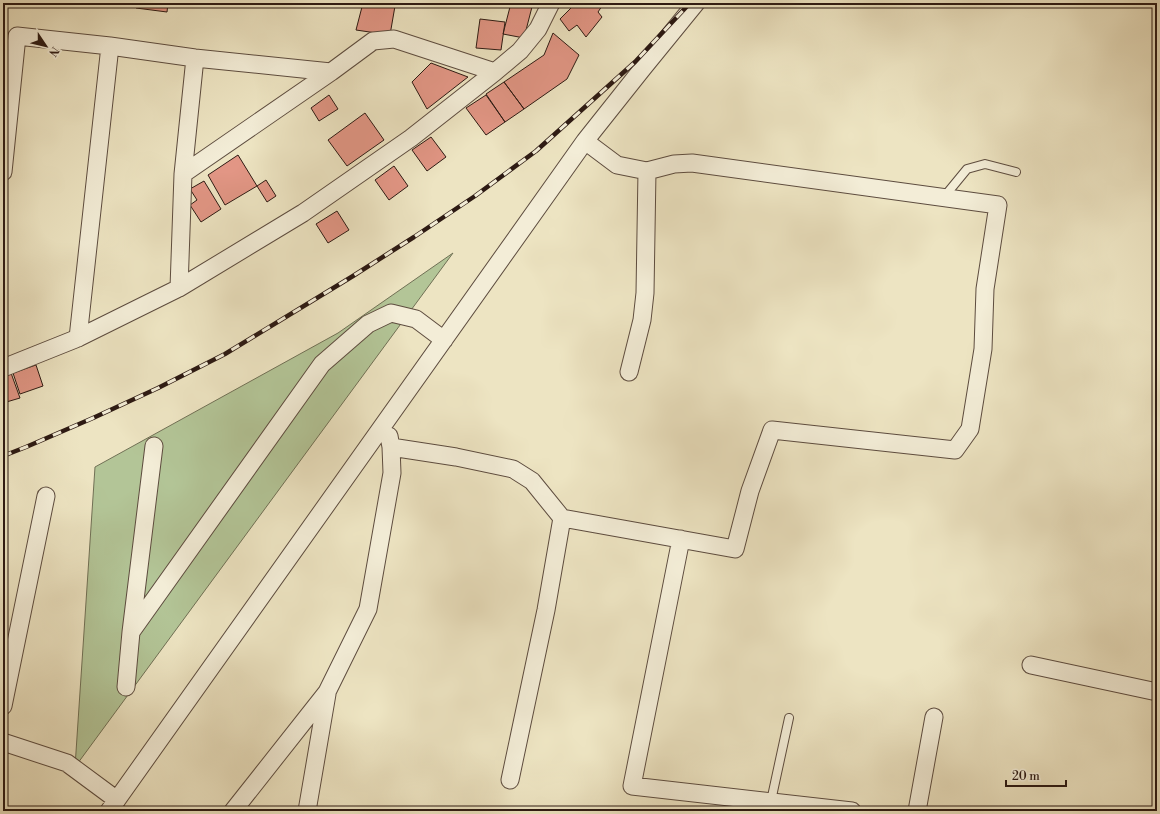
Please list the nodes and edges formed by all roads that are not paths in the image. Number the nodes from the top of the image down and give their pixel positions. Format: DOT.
graph roads {
  1 [pos="551,3"];
  2 [pos="696,3"];
  3 [pos="110,46"];
  4 [pos="195,58"];
  5 [pos="331,72"];
  6 [pos="495,72"];
  7 [pos="585,141"];
  8 [pos="3,172"];
  9 [pos="647,172"];
  10 [pos="1016,172"];
  11 [pos="183,174"];
  12 [pos="944,197"];
  13 [pos="178,288"];
  14 [pos="78,338"];
  15 [pos="444,340"];
  16 [pos="3,368"];
  17 [pos="629,372"];
  18 [pos="386,421"];
  19 [pos="154,446"];
  20 [pos="391,447"];
  21 [pos="46,496"];
  22 [pos="562,518"];
  23 [pos="681,539"];
  24 [pos="131,632"];
  25 [pos="1031,665"];
  26 [pos="126,687"];
  27 [pos="327,692"];
  28 [pos="1157,692"];
  29 [pos="3,706"];
  30 [pos="934,717"];
  31 [pos="789,718"];
  32 [pos="3,742"];
  33 [pos="510,780"];
  34 [pos="113,806"];
  35 [pos="770,806"];
  36 [pos="233,811"];
  37 [pos="307,811"];
  38 [pos="852,811"];
  39 [pos="917,811"];
  1 -- 6 [label="street"];
  2 -- 7 [label="street"];
  3 -- 4 [label="street"];
  3 -- 8 [label="street"];
  3 -- 14 [label="street"];
  4 -- 5 [label="street"];
  4 -- 11 [label="street"];
  5 -- 6 [label="street"];
  5 -- 11 [label="street"];
  6 -- 13 [label="street"];
  7 -- 9 [label="street"];
  7 -- 15 [label="street"];
  9 -- 12 [label="street"];
  9 -- 17 [label="street"];
  10 -- 12 [label="lane"];
  11 -- 13 [label="street"];
  12 -- 23 [label="street"];
  13 -- 14 [label="street"];
  14 -- 16 [label="street"];
  15 -- 18 [label="street"];
  15 -- 24 [label="street"];
  18 -- 20 [label="street"];
  18 -- 34 [label="street"];
  19 -- 24 [label="street"];
  20 -- 22 [label="street"];
  20 -- 27 [label="street"];
  21 -- 29 [label="street"];
  22 -- 23 [label="street"];
  22 -- 33 [label="street"];
  23 -- 35 [label="street"];
  24 -- 26 [label="street"];
  25 -- 28 [label="street"];
  27 -- 36 [label="street"];
  27 -- 37 [label="street"];
  30 -- 39 [label="street"];
  31 -- 35 [label="lane"];
  32 -- 34 [label="street"];
  35 -- 38 [label="street"];
}
